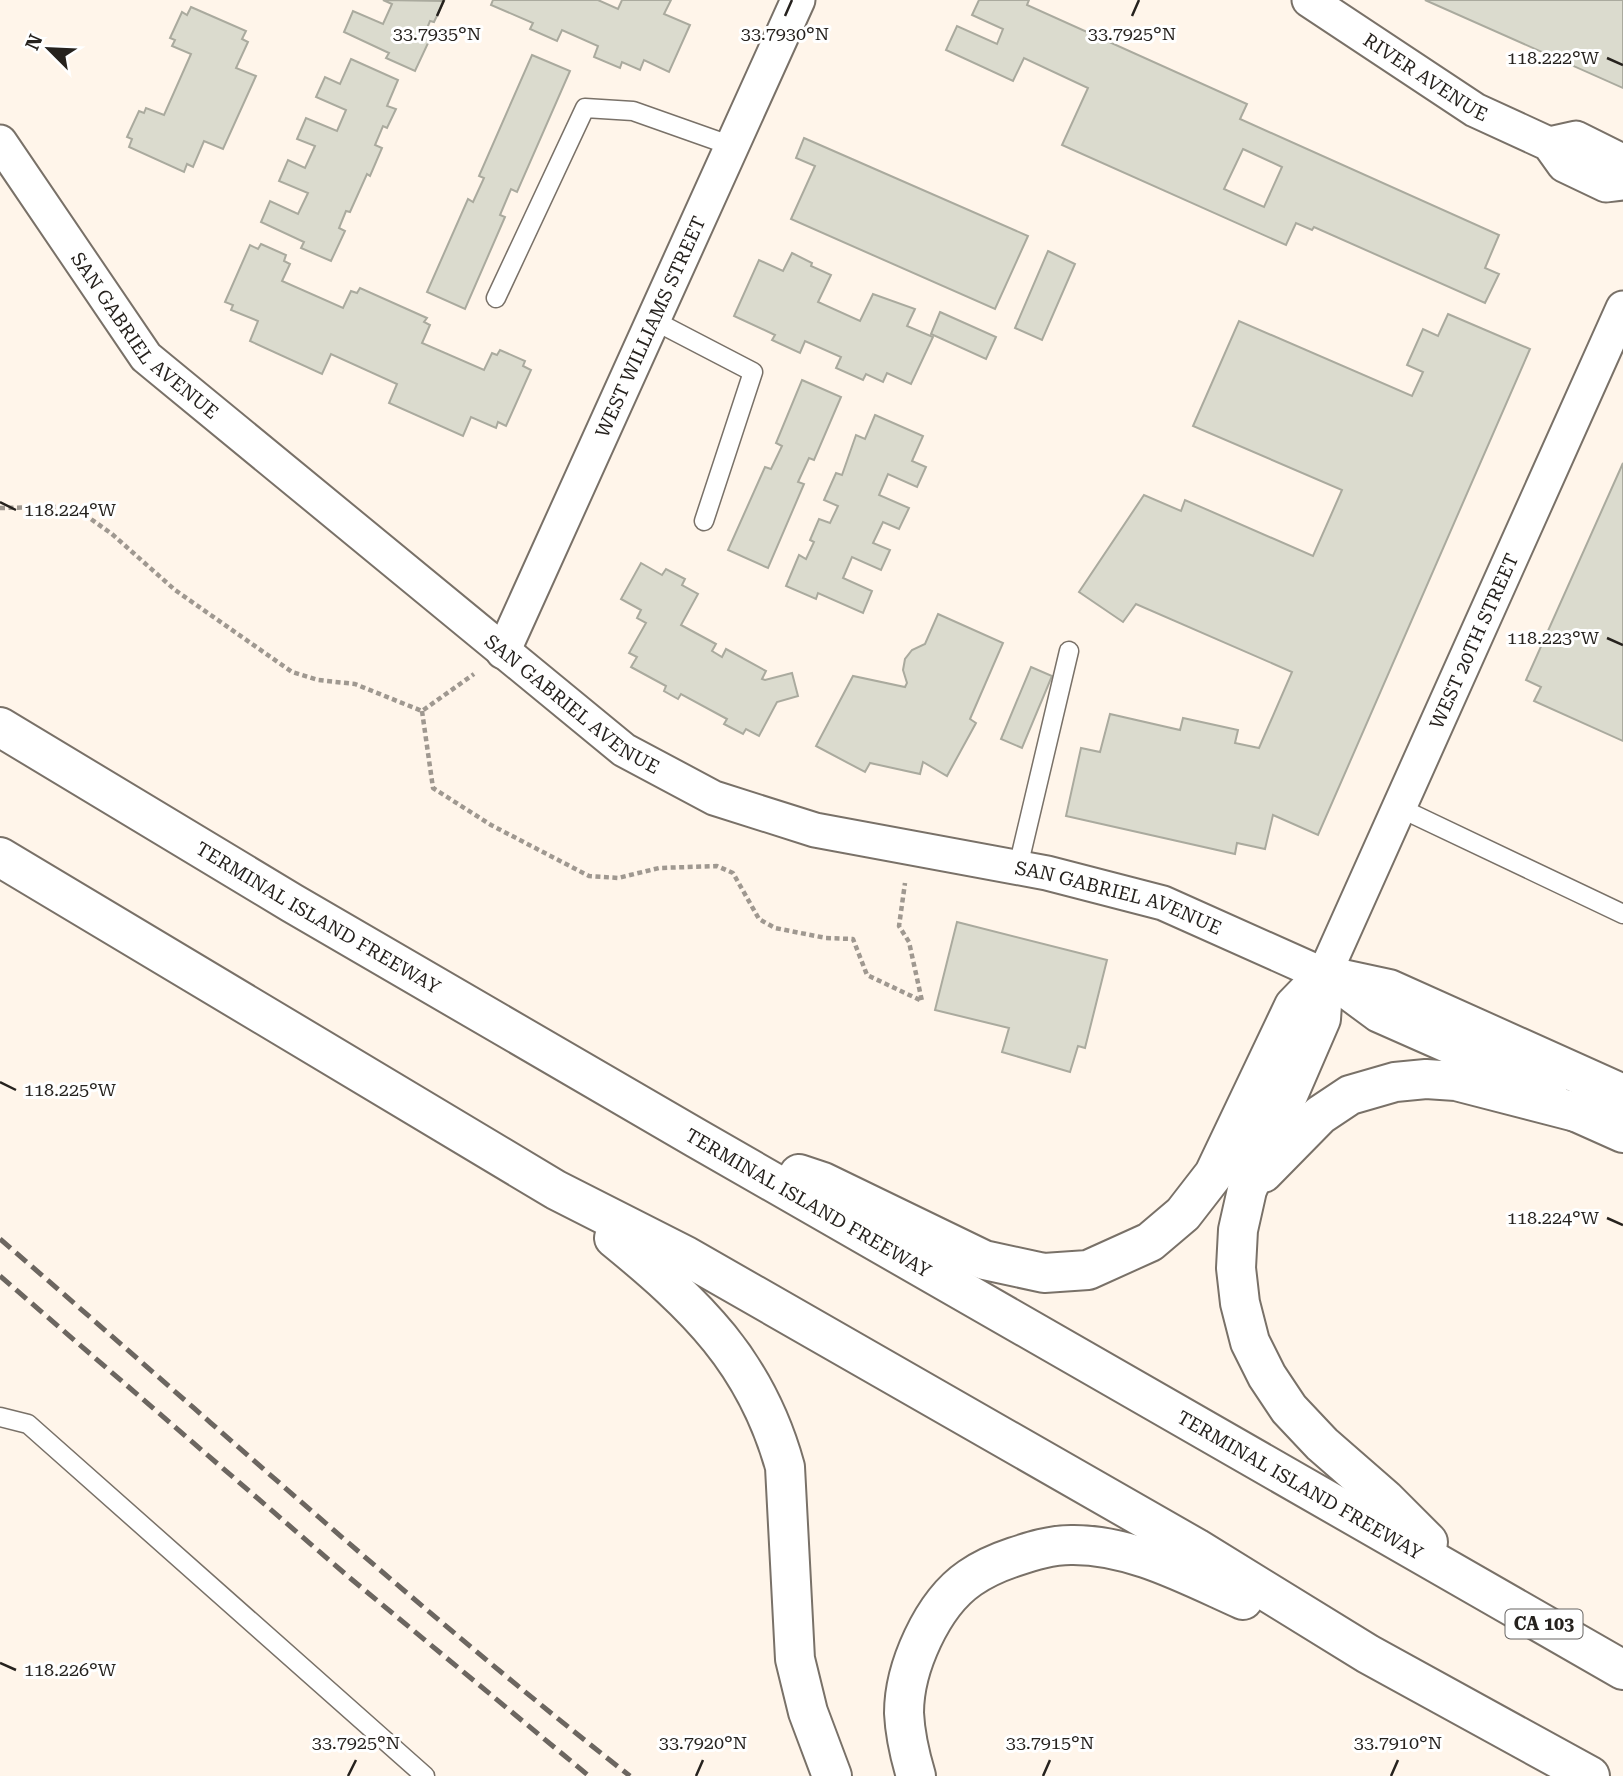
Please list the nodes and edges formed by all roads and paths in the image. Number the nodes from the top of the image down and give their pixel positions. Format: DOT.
graph roads {
  1 [pos="799,0"];
  2 [pos="1319,3"];
  3 [pos="0,142"];
  4 [pos="1549,144"];
  5 [pos="732,146"];
  6 [pos="1623,165"];
  7 [pos="1623,183"];
  8 [pos="496,298"];
  9 [pos="1623,308"];
  10 [pos="653,320"];
  11 [pos="0,508"];
  12 [pos="704,521"];
  13 [pos="1069,651"];
  14 [pos="503,653"];
  15 [pos="422,711"];
  16 [pos="0,727"];
  17 [pos="1401,808"];
  18 [pos="911,848"];
  19 [pos="0,858"];
  20 [pos="1018,867"];
  21 [pos="1623,914"];
  22 [pos="1324,975"];
  23 [pos="1623,1094"];
  24 [pos="1576,1112"];
  25 [pos="1623,1133"];
  26 [pos="696,1138"];
  27 [pos="556,1190"];
  28 [pos="1247,1190"];
  29 [pos="0,1417"];
  30 [pos="1465,1578"];
  31 [pos="1368,1654"];
  32 [pos="1623,1670"];
  33 [pos="425,1776"];
  34 [pos="832,1776"];
  35 [pos="916,1776"];
  36 [pos="1590,1776"];
  1 -- 5 [label="street, WEST WILLIAMS STREET"];
  2 -- 4 [label="street, RIVER AVENUE"];
  3 -- 14 [label="street, SAN GABRIEL AVENUE"];
  4 -- 6 [label="street, RIVER AVENUE"];
  4 -- 7 [label="street, RIVER AVENUE"];
  5 -- 8 [label="lane"];
  5 -- 10 [label="street, WEST WILLIAMS STREET"];
  9 -- 17 [label="street, WEST 20TH STREET"];
  10 -- 12 [label="lane"];
  10 -- 14 [label="street, WEST WILLIAMS STREET"];
  11 -- 15 [label="path"];
  13 -- 20 [label="lane"];
  14 -- 15 [label="path"];
  14 -- 18 [label="street, SAN GABRIEL AVENUE"];
  15 -- 18 [label="path"];
  16 -- 26 [label="main road, TERMINAL ISLAND FREEWAY"];
  17 -- 21 [label="lane"];
  17 -- 22 [label="street, WEST 20TH STREET"];
  18 -- 20 [label="street, SAN GABRIEL AVENUE"];
  19 -- 27 [label="main road"];
  20 -- 22 [label="street, SAN GABRIEL AVENUE"];
  22 -- 23 [label="main road, SAN GABRIEL AVENUE"];
  22 -- 24 [label="street, SAN GABRIEL AVENUE"];
  22 -- 26 [label="main road"];
  22 -- 28 [label="main road"];
  24 -- 25 [label="main road, SAN GABRIEL AVENUE"];
  24 -- 28 [label="main road"];
  26 -- 30 [label="main road, TERMINAL ISLAND FREEWAY"];
  27 -- 31 [label="main road"];
  27 -- 34 [label="main road"];
  28 -- 30 [label="main road"];
  29 -- 33 [label="lane"];
  30 -- 32 [label="main road, TERMINAL ISLAND FREEWAY / CA 103"];
  31 -- 35 [label="main road"];
  31 -- 36 [label="main road"];
}
